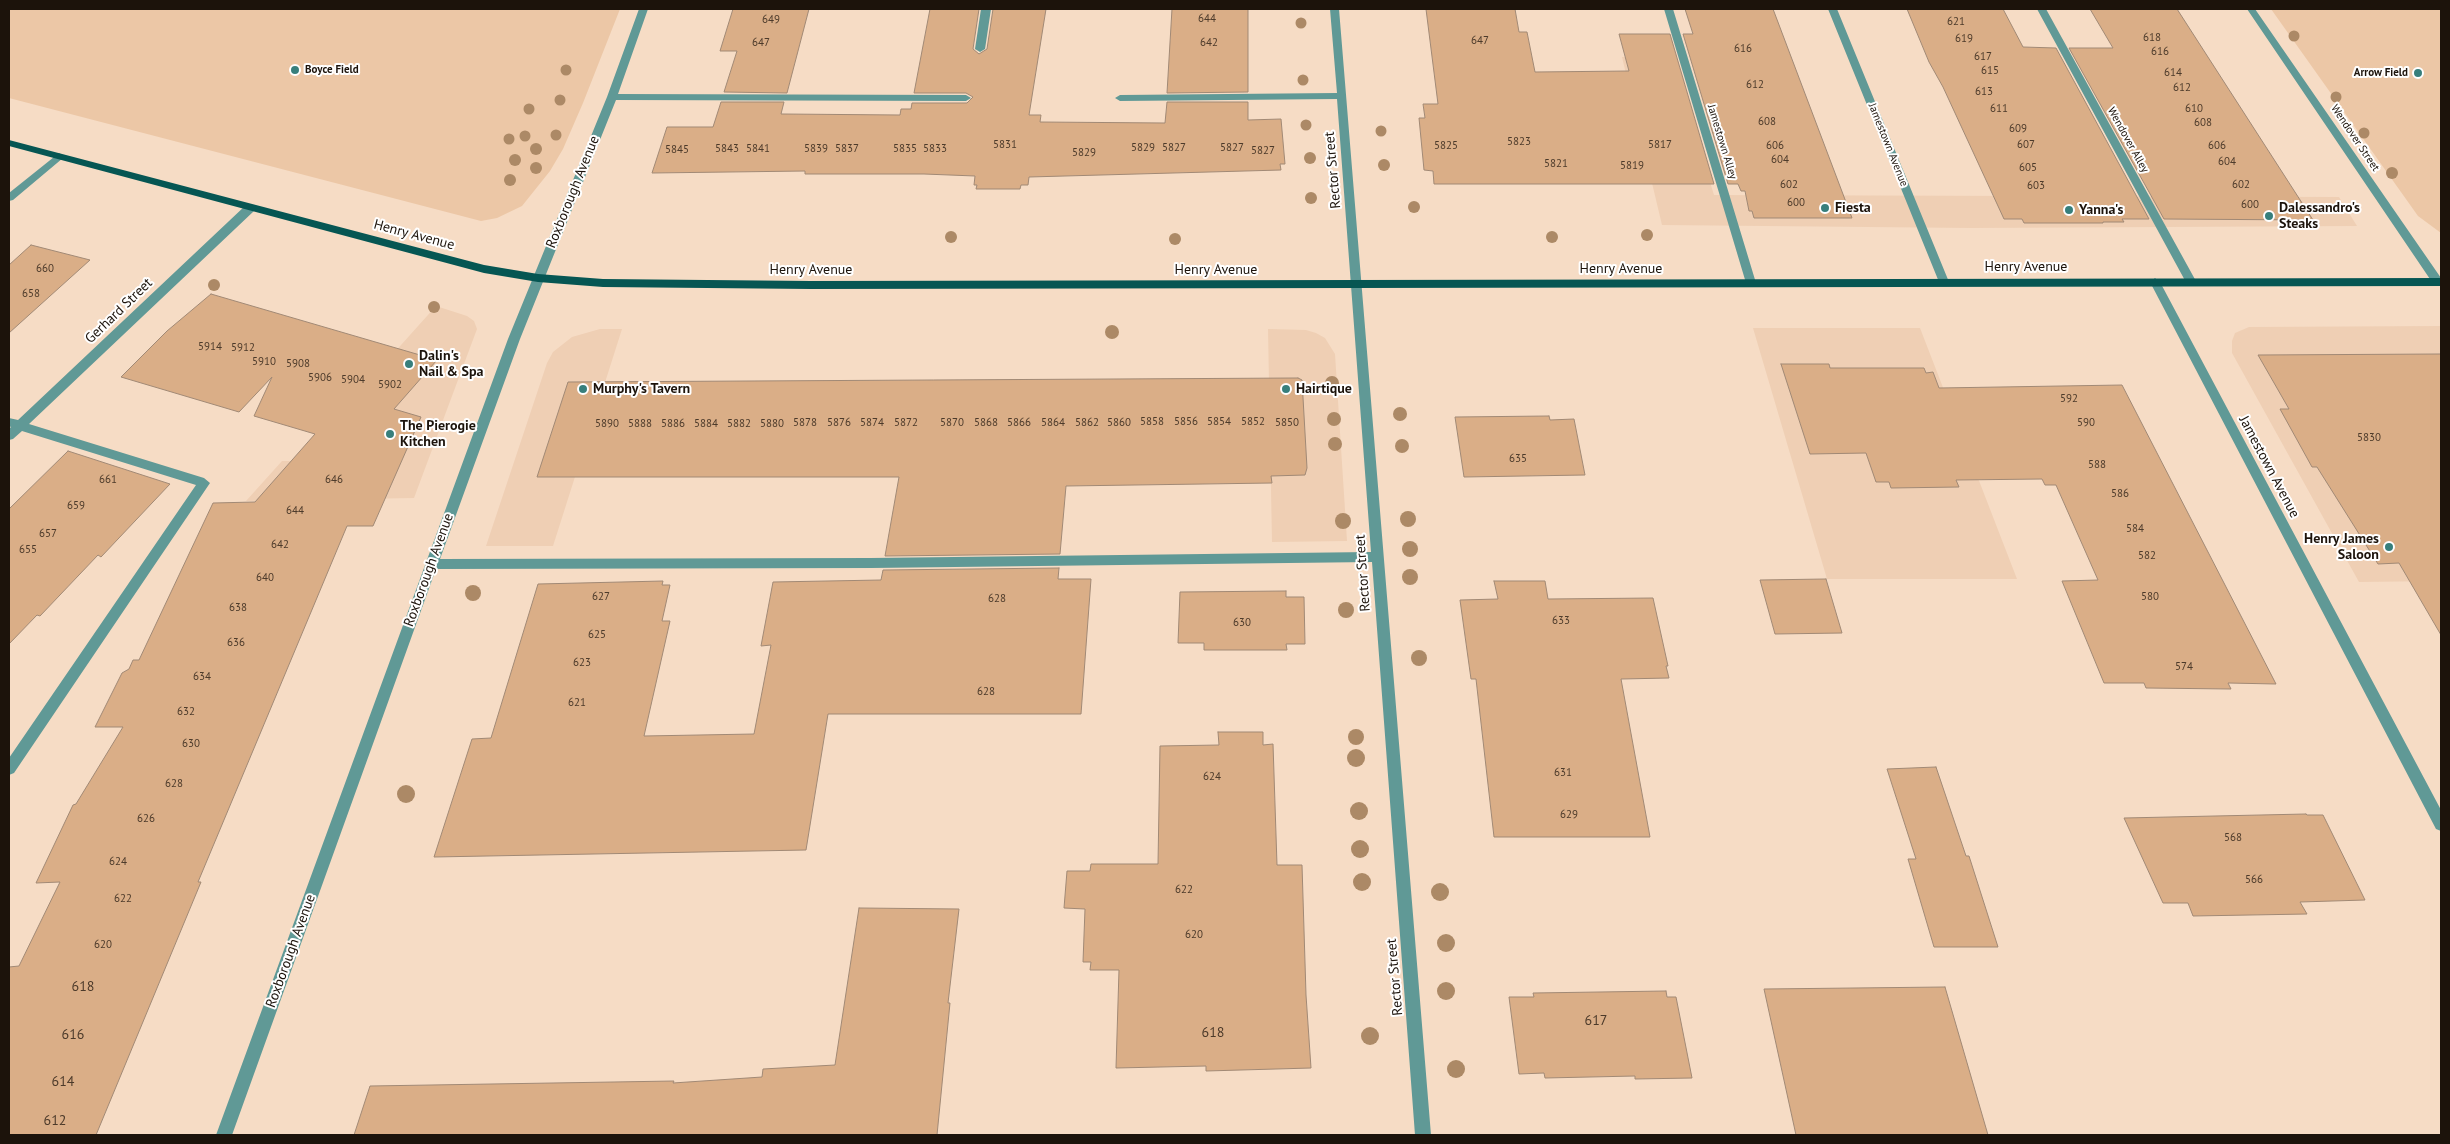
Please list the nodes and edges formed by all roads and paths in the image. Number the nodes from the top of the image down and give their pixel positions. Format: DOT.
graph roads {
  1 [pos="643,9"];
  2 [pos="986,9"];
  3 [pos="1335,9"];
  4 [pos="1668,9"];
  5 [pos="1832,9"];
  6 [pos="2041,9"];
  7 [pos="2251,9"];
  8 [pos="980,50"];
  9 [pos="1341,96"];
  10 [pos="612,97"];
  11 [pos="966,98"];
  12 [pos="1120,98"];
  13 [pos="9,143"];
  14 [pos="59,156"];
  15 [pos="9,198"];
  16 [pos="250,208"];
  17 [pos="538,278"];
  18 [pos="1944,282"];
  19 [pos="2155,282"];
  20 [pos="2439,282"];
  21 [pos="1751,283"];
  22 [pos="2192,283"];
  23 [pos="1358,284"];
  24 [pos="14,424"];
  25 [pos="9,436"];
  26 [pos="1376,557"];
  27 [pos="432,564"];
  28 [pos="9,768"];
  29 [pos="2441,824"];
  30 [pos="224,1135"];
  31 [pos="1423,1135"];
  1 -- 10 [label="street, Roxborough Avenue"];
  2 -- 8 [label="street"];
  3 -- 9 [label="street, Rector Street"];
  4 -- 21 [label="street, Jamestown Alley"];
  5 -- 18 [label="street, Jamestown Avenue"];
  6 -- 22 [label="street, Wendover Alley"];
  7 -- 20 [label="street, Wendover Street"];
  9 -- 12 [label="street"];
  9 -- 23 [label="street, Rector Street"];
  10 -- 11 [label="street"];
  10 -- 17 [label="street, Roxborough Avenue"];
  13 -- 14 [label="main road, Henry Avenue"];
  14 -- 15 [label="street"];
  14 -- 16 [label="main road, Henry Avenue"];
  16 -- 17 [label="main road, Henry Avenue"];
  16 -- 24 [label="street, Gerhard Street"];
  17 -- 23 [label="main road, Henry Avenue"];
  17 -- 27 [label="street, Roxborough Avenue"];
  18 -- 19 [label="main road, Henry Avenue"];
  18 -- 21 [label="main road, Henry Avenue"];
  19 -- 22 [label="main road, Henry Avenue"];
  19 -- 29 [label="street, Jamestown Avenue"];
  20 -- 22 [label="main road, Henry Avenue"];
  21 -- 23 [label="main road, Henry Avenue"];
  23 -- 26 [label="street, Rector Street"];
  24 -- 25 [label="street, Gerhard Street"];
  24 -- 28 [label="street"];
  26 -- 27 [label="street"];
  26 -- 31 [label="street, Rector Street"];
  27 -- 30 [label="street, Roxborough Avenue"];
}
